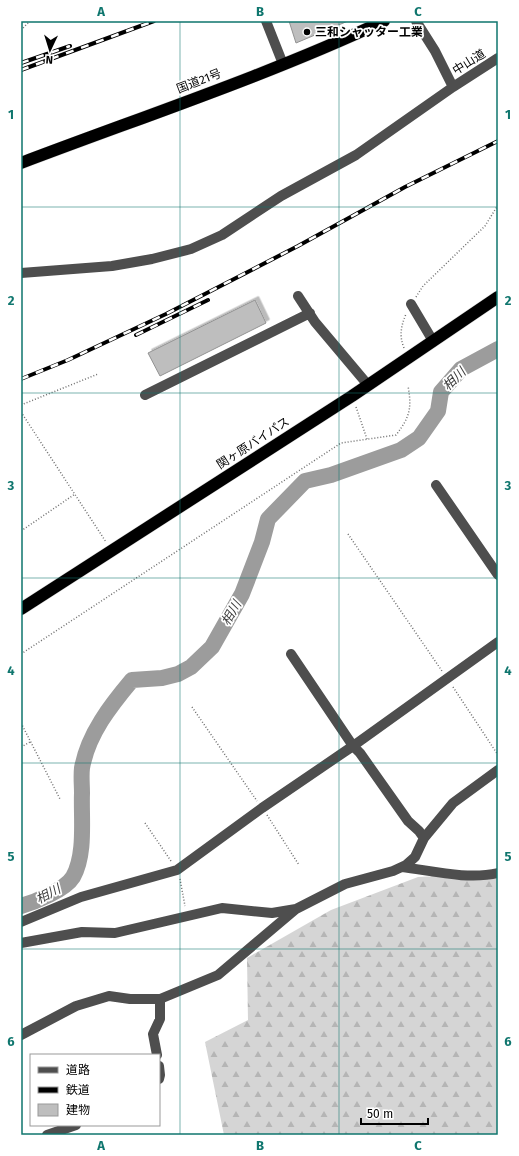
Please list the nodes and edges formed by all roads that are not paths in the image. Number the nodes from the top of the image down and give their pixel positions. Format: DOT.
graph roads {
  1 [pos="266,21"];
  2 [pos="384,21"];
  3 [pos="416,21"];
  4 [pos="498,58"];
  5 [pos="283,64"];
  6 [pos="453,87"];
  7 [pos="21,163"];
  8 [pos="21,273"];
  9 [pos="298,296"];
  10 [pos="498,297"];
  11 [pos="411,304"];
  12 [pos="310,313"];
  13 [pos="433,341"];
  14 [pos="368,385"];
  15 [pos="144,395"];
  16 [pos="436,485"];
  17 [pos="498,575"];
  18 [pos="21,609"];
  19 [pos="498,642"];
  20 [pos="291,654"];
  21 [pos="353,746"];
  22 [pos="498,770"];
  23 [pos="424,838"];
  24 [pos="402,867"];
  25 [pos="498,873"];
  26 [pos="296,909"];
  27 [pos="21,922"];
  28 [pos="21,943"];
  29 [pos="160,999"];
  30 [pos="21,1036"];
  31 [pos="157,1054"];
  32 [pos="73,1126"];
  33 [pos="48,1135"];
  1 -- 5 [label="street"];
  2 -- 5 [label="highway, 国道21号"];
  3 -- 6 [label="street"];
  4 -- 6 [label="street, 中山道"];
  5 -- 7 [label="highway, 国道21号"];
  6 -- 8 [label="street, 中山道"];
  9 -- 12 [label="street"];
  10 -- 13 [label="highway, 関ヶ原バイパス"];
  11 -- 13 [label="street"];
  12 -- 14 [label="street"];
  12 -- 15 [label="street"];
  13 -- 14 [label="highway, 関ヶ原バイパス"];
  14 -- 18 [label="highway, 関ヶ原バイパス"];
  16 -- 17 [label="street"];
  19 -- 21 [label="street"];
  20 -- 21 [label="street"];
  21 -- 23 [label="street"];
  21 -- 27 [label="street"];
  22 -- 23 [label="street"];
  23 -- 24 [label="street"];
  24 -- 25 [label="street"];
  24 -- 26 [label="street"];
  26 -- 28 [label="street"];
  26 -- 29 [label="street"];
  29 -- 30 [label="street"];
  29 -- 31 [label="street"];
  32 -- 33 [label="street"];
}
